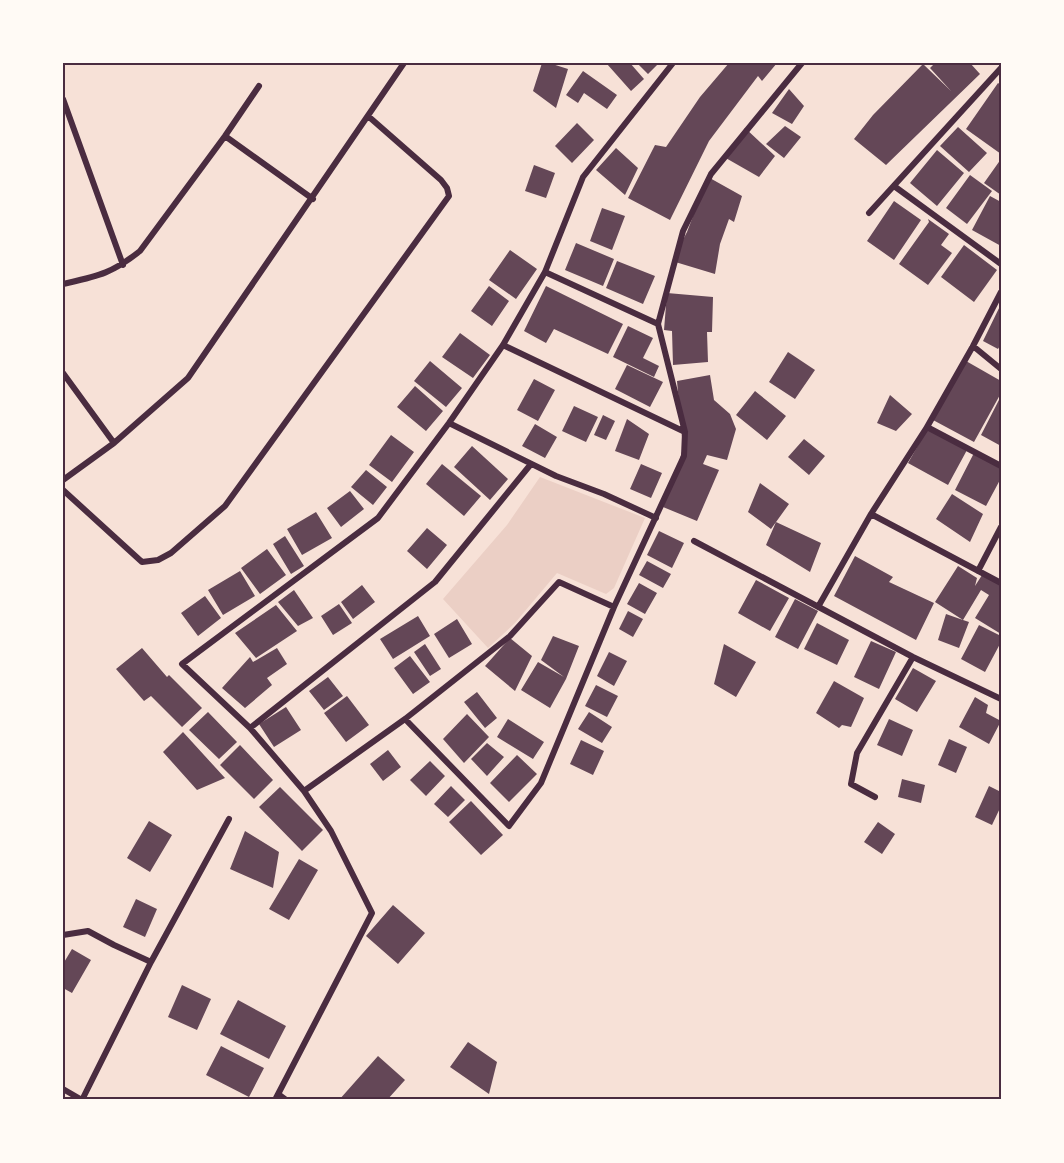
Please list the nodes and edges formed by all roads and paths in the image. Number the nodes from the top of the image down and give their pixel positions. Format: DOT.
graph roads {
  1 [pos="404,63"];
  2 [pos="673,63"];
  3 [pos="802,63"];
  4 [pos="1001,68"];
  5 [pos="259,86"];
  6 [pos="63,99"];
  7 [pos="368,116"];
  8 [pos="225,136"];
  9 [pos="894,186"];
  10 [pos="312,199"];
  11 [pos="869,213"];
  12 [pos="1001,264"];
  13 [pos="123,265"];
  14 [pos="545,272"];
  15 [pos="63,284"];
  16 [pos="1001,292"];
  17 [pos="658,324"];
  18 [pos="503,345"];
  19 [pos="973,346"];
  20 [pos="1001,369"];
  21 [pos="63,374"];
  22 [pos="449,423"];
  23 [pos="927,427"];
  24 [pos="685,432"];
  25 [pos="114,443"];
  26 [pos="531,464"];
  27 [pos="1001,466"];
  28 [pos="63,480"];
  29 [pos="63,490"];
  30 [pos="871,514"];
  31 [pos="656,518"];
  32 [pos="1001,527"];
  33 [pos="694,541"];
  34 [pos="978,571"];
  35 [pos="1001,584"];
  36 [pos="614,607"];
  37 [pos="818,607"];
  38 [pos="913,657"];
  39 [pos="1001,699"];
  40 [pos="405,720"];
  41 [pos="250,728"];
  42 [pos="304,790"];
  43 [pos="875,797"];
  44 [pos="229,819"];
  45 [pos="63,936"];
  46 [pos="151,962"];
  47 [pos="63,1089"];
  48 [pos="277,1097"];
  49 [pos="82,1100"];
  50 [pos="286,1100"];
  1 -- 7 [label="street"];
  2 -- 14 [label="street"];
  3 -- 17 [label="street"];
  4 -- 9 [label="street"];
  5 -- 8 [label="street"];
  6 -- 13 [label="street"];
  7 -- 10 [label="street"];
  7 -- 29 [label="street"];
  8 -- 10 [label="street"];
  8 -- 13 [label="street"];
  9 -- 11 [label="street"];
  9 -- 12 [label="street"];
  10 -- 25 [label="street"];
  13 -- 15 [label="street"];
  14 -- 17 [label="street"];
  14 -- 18 [label="street"];
  16 -- 19 [label="street"];
  17 -- 24 [label="street"];
  18 -- 22 [label="street"];
  18 -- 24 [label="street"];
  19 -- 20 [label="street"];
  19 -- 23 [label="street"];
  21 -- 25 [label="street"];
  22 -- 26 [label="street"];
  22 -- 41 [label="street"];
  23 -- 27 [label="street"];
  23 -- 30 [label="street"];
  24 -- 31 [label="street"];
  25 -- 28 [label="street"];
  26 -- 31 [label="street"];
  26 -- 41 [label="street"];
  30 -- 34 [label="street"];
  30 -- 37 [label="street"];
  31 -- 36 [label="street"];
  32 -- 34 [label="street"];
  33 -- 37 [label="street"];
  34 -- 35 [label="street"];
  36 -- 40 [label="street"];
  36 -- 40 [label="street"];
  37 -- 38 [label="street"];
  38 -- 39 [label="street"];
  38 -- 43 [label="street"];
  40 -- 42 [label="street"];
  41 -- 42 [label="street"];
  42 -- 48 [label="street"];
  44 -- 46 [label="street"];
  45 -- 46 [label="street"];
  46 -- 49 [label="street"];
  47 -- 49 [label="street"];
  48 -- 50 [label="street"];
}
